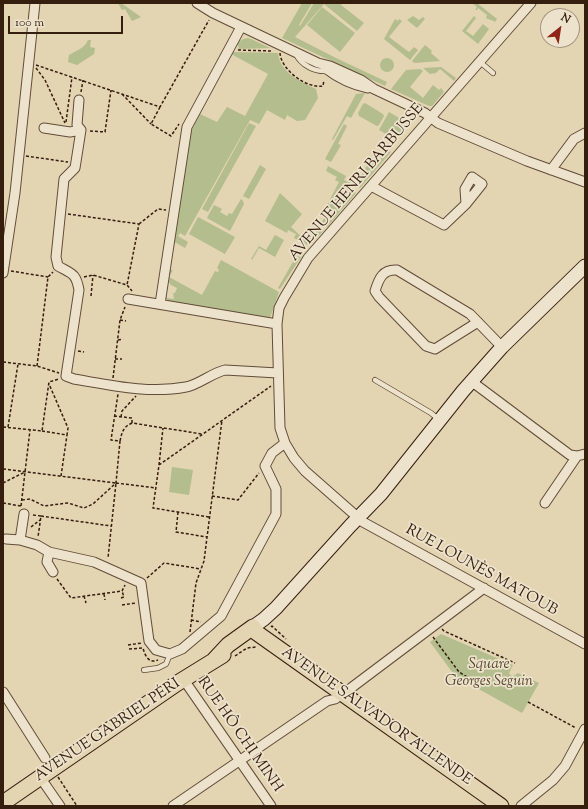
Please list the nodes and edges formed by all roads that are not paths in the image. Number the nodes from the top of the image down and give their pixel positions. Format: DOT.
graph roads {
  1 [pos="35,3"];
  2 [pos="197,3"];
  3 [pos="531,3"];
  4 [pos="241,27"];
  5 [pos="295,52"];
  6 [pos="480,62"];
  7 [pos="318,63"];
  8 [pos="328,71"];
  9 [pos="492,73"];
  10 [pos="374,89"];
  11 [pos="79,100"];
  12 [pos="431,117"];
  13 [pos="44,128"];
  14 [pos="81,130"];
  15 [pos="585,133"];
  16 [pos="551,170"];
  17 [pos="585,182"];
  18 [pos="371,186"];
  19 [pos="466,204"];
  20 [pos="585,266"];
  21 [pos="3,271"];
  22 [pos="127,302"];
  23 [pos="160,304"];
  24 [pos="478,322"];
  25 [pos="277,324"];
  26 [pos="502,347"];
  27 [pos="278,378"];
  28 [pos="375,380"];
  29 [pos="471,381"];
  30 [pos="439,421"];
  31 [pos="285,443"];
  32 [pos="581,455"];
  33 [pos="545,503"];
  34 [pos="24,514"];
  35 [pos="361,520"];
  36 [pos="6,539"];
  37 [pos="20,540"];
  38 [pos="49,552"];
  39 [pos="53,572"];
  40 [pos="484,588"];
  41 [pos="255,630"];
  42 [pos="585,644"];
  43 [pos="167,653"];
  44 [pos="144,670"];
  45 [pos="184,680"];
  46 [pos="3,692"];
  47 [pos="342,694"];
  48 [pos="584,731"];
  49 [pos="581,747"];
  50 [pos="45,758"];
  51 [pos="240,761"];
  52 [pos="40,777"];
  53 [pos="3,803"];
  54 [pos="60,806"];
  55 [pos="173,806"];
  56 [pos="271,806"];
  57 [pos="501,806"];
  58 [pos="521,806"];
  1 -- 21 [label="street"];
  2 -- 4 [label="street"];
  3 -- 6 [label="street, AVENUE HENRI BARBUSSE"];
  4 -- 5 [label="street"];
  4 -- 23 [label="street"];
  5 -- 7 [label="street"];
  5 -- 8 [label="lane"];
  6 -- 9 [label="lane"];
  6 -- 12 [label="street, AVENUE HENRI BARBUSSE"];
  7 -- 8 [label="street"];
  7 -- 10 [label="street"];
  8 -- 10 [label="street"];
  10 -- 12 [label="street"];
  11 -- 14 [label="street"];
  12 -- 16 [label="street"];
  12 -- 18 [label="street, AVENUE HENRI BARBUSSE"];
  13 -- 14 [label="street"];
  14 -- 27 [label="street"];
  15 -- 16 [label="street"];
  16 -- 17 [label="street"];
  18 -- 19 [label="street"];
  18 -- 25 [label="street, AVENUE HENRI BARBUSSE"];
  20 -- 26 [label="street"];
  22 -- 23 [label="street"];
  23 -- 25 [label="street"];
  24 -- 24 [label="street"];
  24 -- 26 [label="street"];
  25 -- 27 [label="street, AVENUE HENRI BARBUSSE"];
  26 -- 29 [label="street"];
  27 -- 31 [label="street, AVENUE HENRI BARBUSSE"];
  28 -- 30 [label="lane"];
  29 -- 30 [label="street"];
  29 -- 32 [label="street"];
  30 -- 35 [label="street"];
  31 -- 35 [label="street, AVENUE HENRI BARBUSSE"];
  31 -- 43 [label="street"];
  32 -- 33 [label="street"];
  34 -- 37 [label="street"];
  35 -- 40 [label="street, RUE LOUNÈS MATOUB"];
  35 -- 41 [label="street"];
  36 -- 37 [label="street"];
  37 -- 38 [label="street"];
  38 -- 39 [label="street"];
  38 -- 43 [label="street"];
  40 -- 42 [label="street, RUE LOUNÈS MATOUB"];
  40 -- 47 [label="street"];
  41 -- 45 [label="main road, AVENUE GABRIEL PÉRI"];
  41 -- 47 [label="main road, AVENUE SALVADOR ALLENDE"];
  43 -- 44 [label="lane"];
  45 -- 51 [label="street, RUE HÔ CHI MINH"];
  45 -- 52 [label="main road, AVENUE GABRIEL PÉRI"];
  46 -- 50 [label="street"];
  47 -- 51 [label="street"];
  47 -- 57 [label="main road, AVENUE SALVADOR ALLENDE"];
  48 -- 49 [label="street"];
  49 -- 58 [label="street"];
  51 -- 55 [label="street"];
  51 -- 56 [label="street, RUE HÔ CHI MINH"];
  52 -- 53 [label="main road, AVENUE GABRIEL PÉRI"];
  52 -- 54 [label="street"];
}
